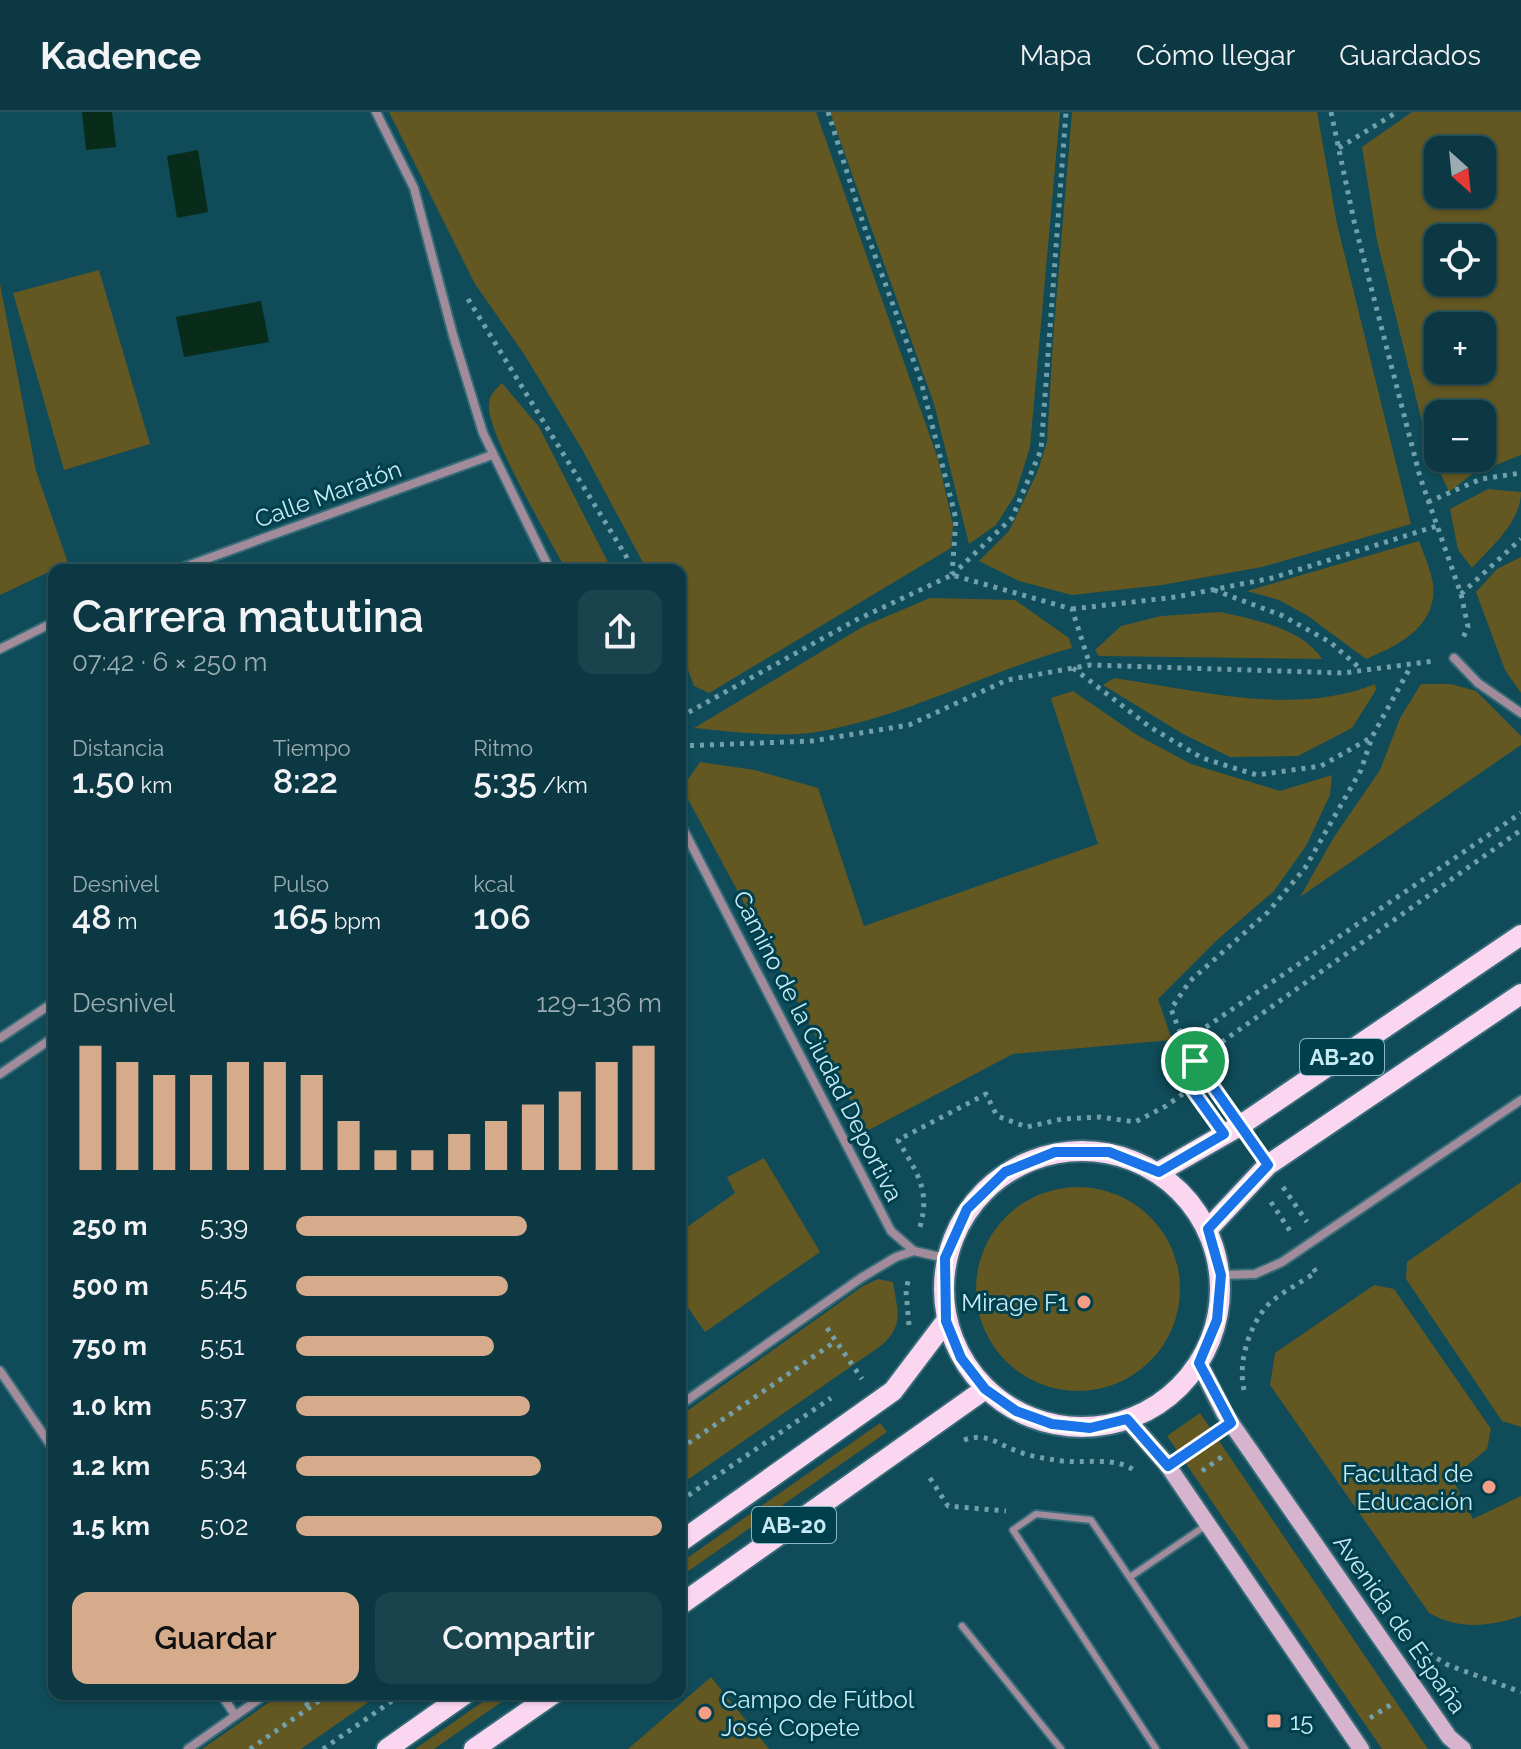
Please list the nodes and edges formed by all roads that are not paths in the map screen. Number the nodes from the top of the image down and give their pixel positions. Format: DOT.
graph roads {
  1 [pos="376,112"];
  2 [pos="492,455"];
  3 [pos="192,564"];
  4 [pos="547,564"];
  5 [pos="48,625"];
  6 [pos="0,649"];
  7 [pos="1454,658"];
  8 [pos="1521,713"];
  9 [pos="686,835"];
  10 [pos="1521,935"];
  11 [pos="1521,994"];
  12 [pos="48,1006"];
  13 [pos="0,1038"];
  14 [pos="48,1041"];
  15 [pos="0,1074"];
  16 [pos="1521,1100"];
  17 [pos="1159,1172"];
  18 [pos="1208,1229"];
  19 [pos="914,1251"];
  20 [pos="945,1258"];
  21 [pos="1221,1275"];
  22 [pos="946,1321"];
  23 [pos="1199,1363"];
  24 [pos="0,1371"];
  25 [pos="985,1389"];
  26 [pos="686,1401"];
  27 [pos="1127,1419"];
  28 [pos="48,1441"];
  29 [pos="1208,1524"];
  30 [pos="686,1538"];
  31 [pos="1130,1577"];
  32 [pos="686,1601"];
  33 [pos="962,1626"];
  34 [pos="225,1700"];
  35 [pos="257,1700"];
  36 [pos="456,1700"];
  37 [pos="544,1700"];
  38 [pos="235,1715"];
  39 [pos="188,1749"];
  40 [pos="387,1749"];
  41 [pos="474,1749"];
  42 [pos="1061,1749"];
  43 [pos="1156,1749"];
  44 [pos="1245,1749"];
  45 [pos="1361,1749"];
  46 [pos="1463,1749"];
  1 -- 2 [label="street"];
  2 -- 3 [label="street, Calle Maratón"];
  2 -- 4 [label="street"];
  5 -- 6 [label="street"];
  7 -- 8 [label="street"];
  9 -- 19 [label="street, Camino de la Ciudad Deportiva"];
  10 -- 17 [label="main road, AB-20"];
  11 -- 18 [label="main road, AB-20"];
  12 -- 13 [label="street"];
  14 -- 15 [label="street"];
  16 -- 21 [label="street"];
  17 -- 18 [label="main road"];
  17 -- 20 [label="main road"];
  18 -- 21 [label="main road"];
  19 -- 20 [label="street"];
  19 -- 26 [label="street"];
  20 -- 22 [label="main road"];
  21 -- 23 [label="main road"];
  22 -- 25 [label="main road"];
  22 -- 30 [label="main road, AB-20"];
  23 -- 27 [label="main road"];
  23 -- 46 [label="main road, Avenida de España"];
  24 -- 28 [label="street"];
  25 -- 27 [label="main road"];
  25 -- 32 [label="main road, AB-20"];
  27 -- 29 [label="main road"];
  29 -- 31 [label="lane"];
  29 -- 45 [label="main road"];
  31 -- 43 [label="lane"];
  31 -- 44 [label="lane"];
  33 -- 42 [label="lane"];
  34 -- 38 [label="street"];
  35 -- 38 [label="street"];
  36 -- 40 [label="main road"];
  37 -- 41 [label="main road"];
  38 -- 39 [label="street"];
}
